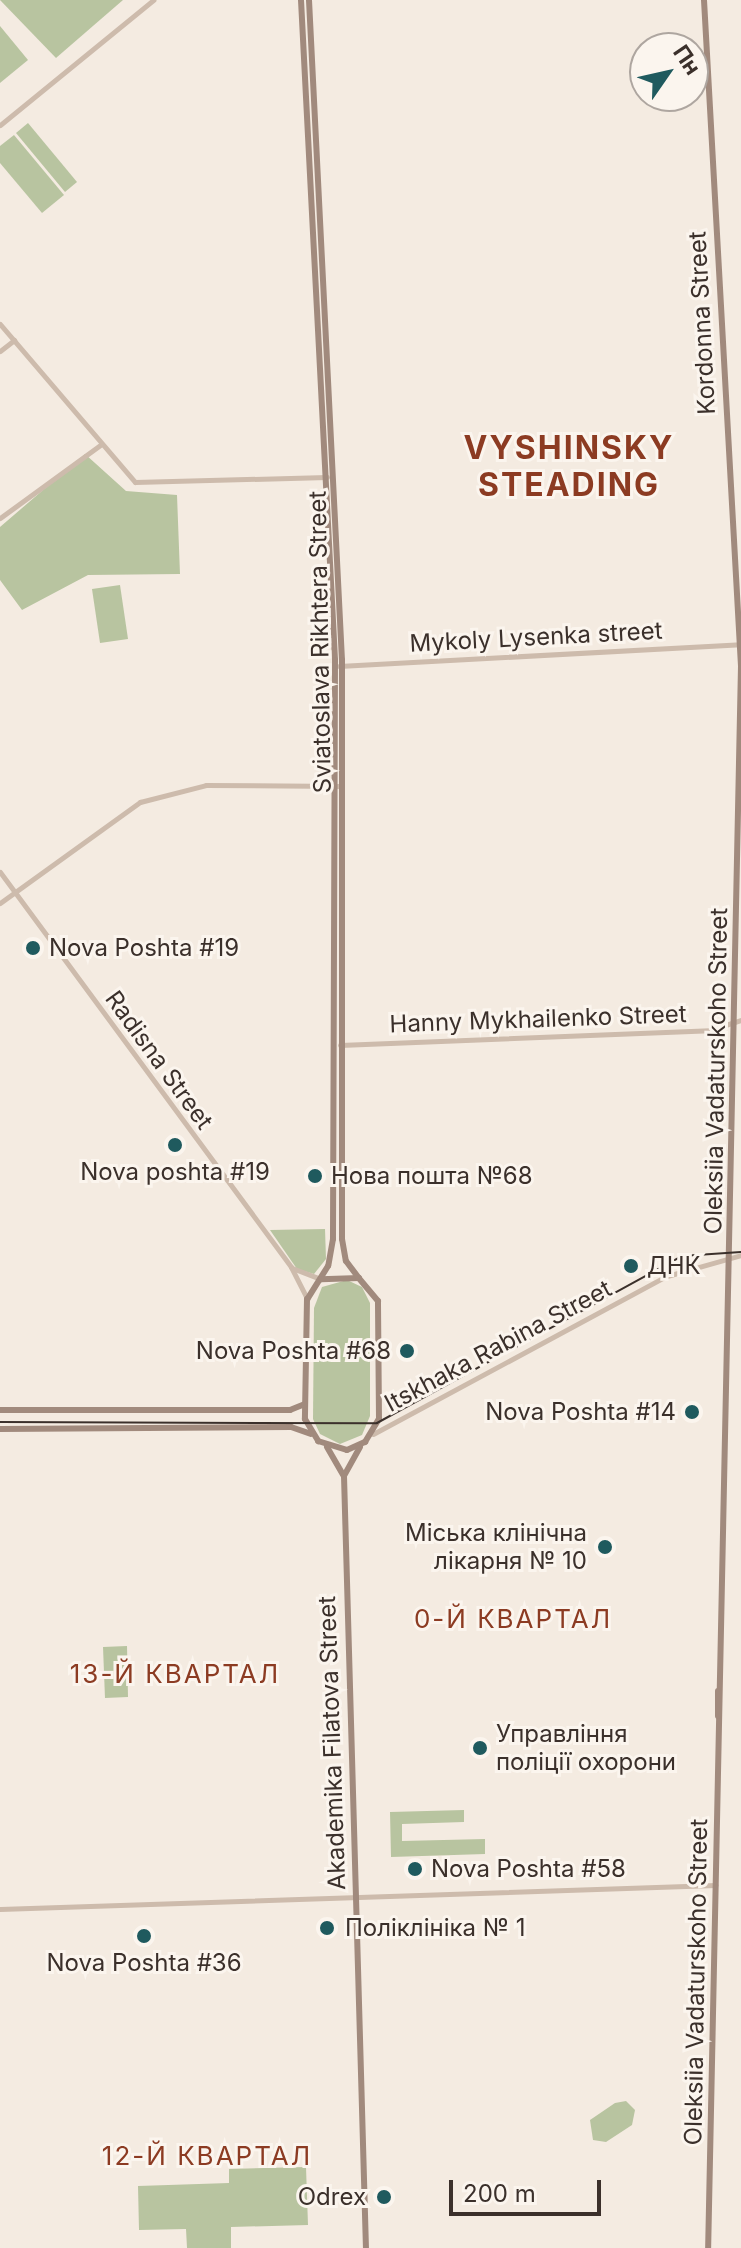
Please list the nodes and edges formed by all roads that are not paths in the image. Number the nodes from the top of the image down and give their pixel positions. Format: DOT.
graph roads {
  1 [pos="153,0"];
  2 [pos="301,0"];
  3 [pos="309,0"];
  4 [pos="704,0"];
  5 [pos="0,125"];
  6 [pos="0,324"];
  7 [pos="14,340"];
  8 [pos="0,351"];
  9 [pos="100,445"];
  10 [pos="327,477"];
  11 [pos="0,518"];
  12 [pos="740,644"];
  13 [pos="339,666"];
  14 [pos="339,787"];
  15 [pos="0,872"];
  16 [pos="15,893"];
  17 [pos="0,903"];
  18 [pos="739,1021"];
  19 [pos="334,1045"];
  20 [pos="343,1045"];
  21 [pos="741,1255"];
  22 [pos="729,1256"];
  23 [pos="291,1267"];
  24 [pos="359,1278"];
  25 [pos="321,1279"];
  26 [pos="307,1299"];
  27 [pos="305,1404"];
  28 [pos="0,1410"];
  29 [pos="0,1429"];
  30 [pos="311,1434"];
  31 [pos="373,1434"];
  32 [pos="365,1442"];
  33 [pos="327,1447"];
  34 [pos="344,1476"];
  35 [pos="717,1885"];
  36 [pos="354,1899"];
  37 [pos="0,1909"];
  38 [pos="366,2248"];
  39 [pos="708,2248"];
  1 -- 5 [label="street"];
  2 -- 10 [label="main road, Sviatoslava Rikhtera Street"];
  3 -- 13 [label="main road, Sviatoslava Rikhtera Street"];
  4 -- 12 [label="main road, Kordonna Street"];
  6 -- 7 [label="street"];
  7 -- 8 [label="street"];
  7 -- 9 [label="street"];
  9 -- 10 [label="street"];
  9 -- 11 [label="street"];
  10 -- 13 [label="main road, Sviatoslava Rikhtera Street"];
  12 -- 13 [label="street, Mykoly Lysenka street"];
  12 -- 18 [label="main road, Oleksiia Vadaturskoho Street"];
  13 -- 14 [label="main road, Sviatoslava Rikhtera Street"];
  14 -- 16 [label="street"];
  14 -- 19 [label="main road, Sviatoslava Rikhtera Street"];
  14 -- 20 [label="main road, Sviatoslava Rikhtera Street"];
  15 -- 16 [label="street, Radisna Street"];
  16 -- 17 [label="street"];
  16 -- 23 [label="street, Radisna Street"];
  18 -- 20 [label="street, Hanny Mykhailenko Street"];
  18 -- 22 [label="main road, Oleksiia Vadaturskoho Street"];
  19 -- 20 [label="street, Hanny Mykhailenko Street"];
  19 -- 25 [label="main road, Sviatoslava Rikhtera Street"];
  20 -- 24 [label="main road, Sviatoslava Rikhtera Street"];
  21 -- 22 [label="street, Itskhaka Rabina Street"];
  22 -- 31 [label="street, Itskhaka Rabina Street"];
  22 -- 35 [label="main road, Oleksiia Vadaturskoho Street"];
  23 -- 25 [label="street"];
  23 -- 26 [label="street, Radisna Street"];
  24 -- 25 [label="main road"];
  24 -- 31 [label="main road, Sviatoslava Rikhtera Street"];
  25 -- 26 [label="main road, Sviatoslava Rikhtera Street"];
  26 -- 27 [label="main road"];
  27 -- 28 [label="main road"];
  27 -- 30 [label="main road"];
  29 -- 30 [label="main road"];
  30 -- 33 [label="main road"];
  31 -- 32 [label="main road"];
  32 -- 33 [label="main road"];
  32 -- 34 [label="main road"];
  33 -- 34 [label="main road, Akademika Filatova Street"];
  34 -- 36 [label="main road, Akademika Filatova Street"];
  35 -- 36 [label="street"];
  35 -- 39 [label="main road, Oleksiia Vadaturskoho Street"];
  36 -- 37 [label="street"];
  36 -- 38 [label="main road, Akademika Filatova Street"];
}
